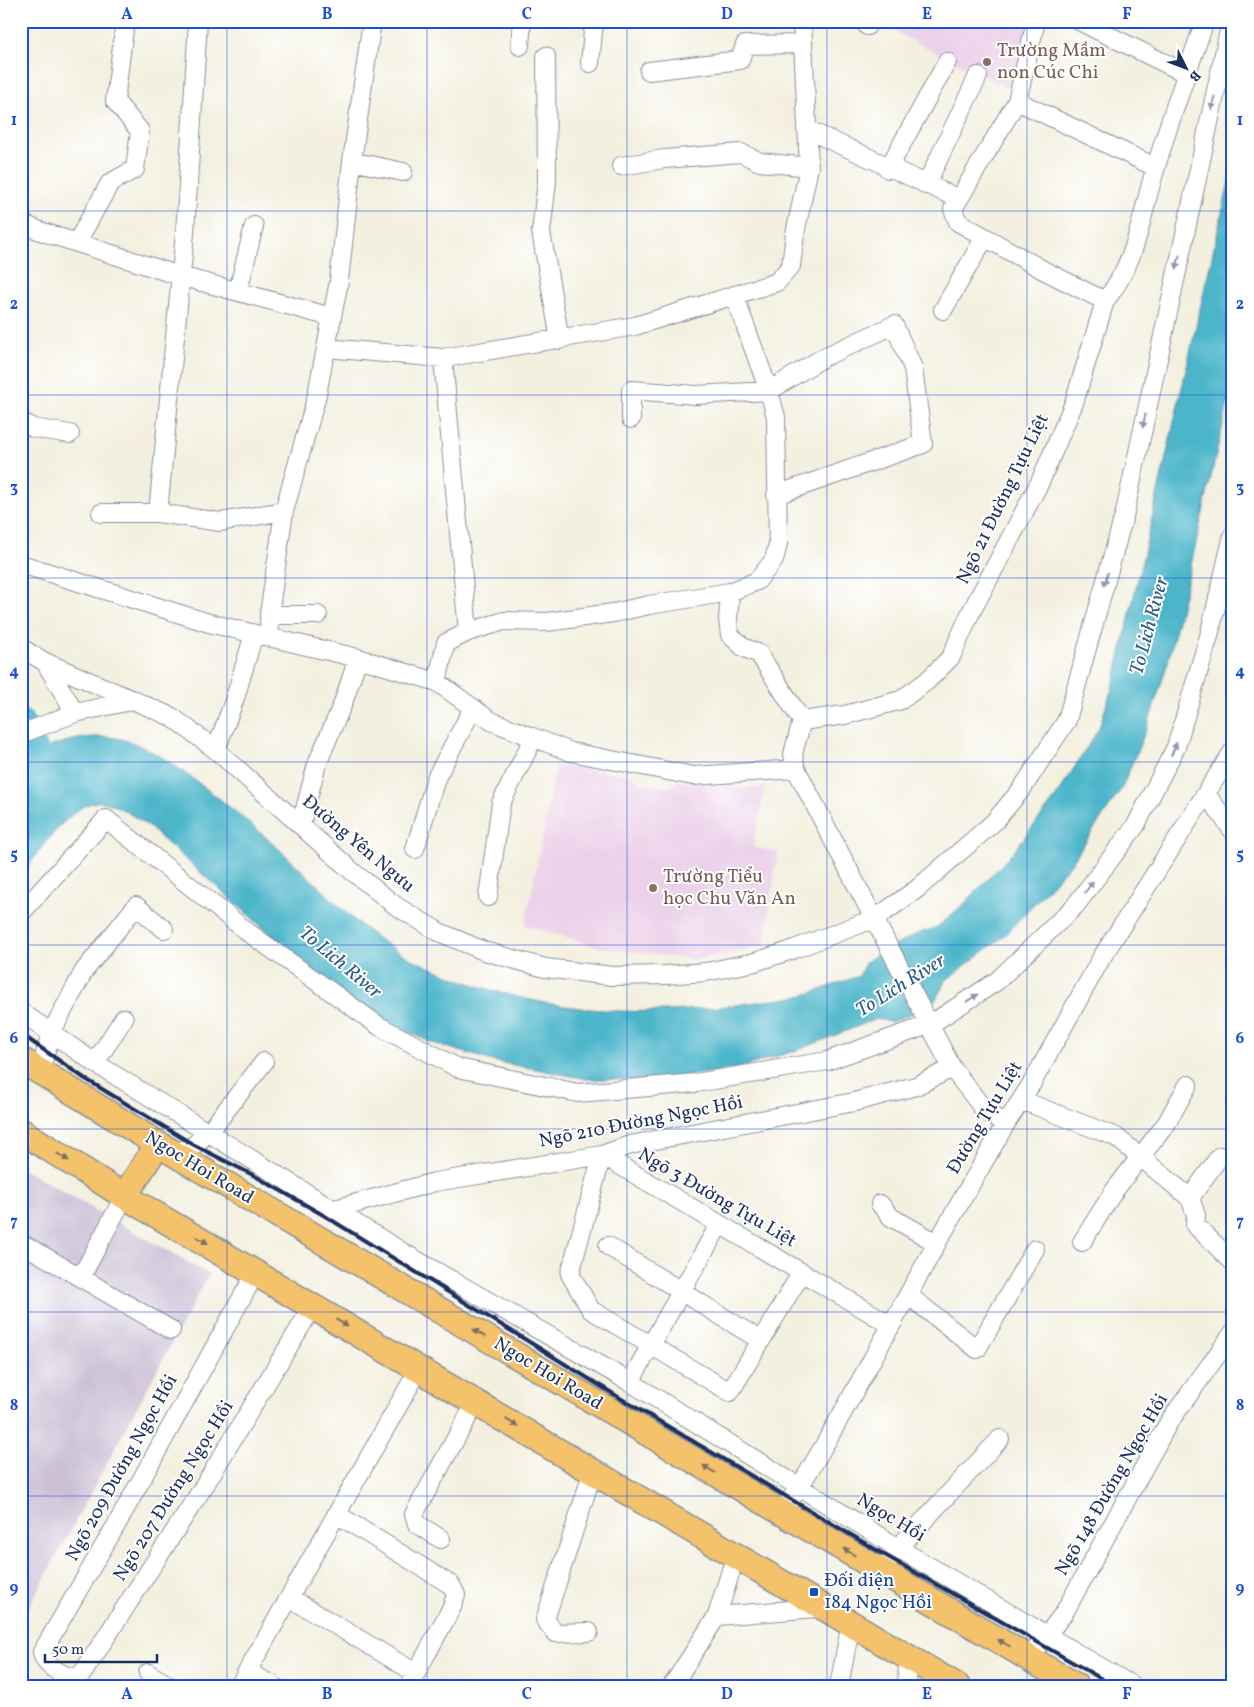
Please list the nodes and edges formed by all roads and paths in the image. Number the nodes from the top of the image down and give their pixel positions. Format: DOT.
graph roads {
  1 [pos="125,21"];
  2 [pos="198,21"];
  3 [pos="372,21"];
  4 [pos="522,21"];
  5 [pos="594,21"];
  6 [pos="802,21"];
  7 [pos="1036,21"];
  8 [pos="1079,21"];
  9 [pos="1205,21"];
  10 [pos="1231,21"];
  11 [pos="803,44"];
  12 [pos="520,46"];
  13 [pos="546,56"];
  14 [pos="948,62"];
  15 [pos="590,63"];
  16 [pos="649,71"];
  17 [pos="1187,74"];
  18 [pos="978,76"];
  19 [pos="1017,101"];
  20 [pos="806,129"];
  21 [pos="352,161"];
  22 [pos="621,166"];
  23 [pos="809,167"];
  24 [pos="1155,167"];
  25 [pos="888,169"];
  26 [pos="403,172"];
  27 [pos="926,185"];
  28 [pos="959,200"];
  29 [pos="21,223"];
  30 [pos="254,226"];
  31 [pos="985,237"];
  32 [pos="77,242"];
  33 [pos="180,276"];
  34 [pos="238,291"];
  35 [pos="734,296"];
  36 [pos="1105,302"];
  37 [pos="943,310"];
  38 [pos="331,317"];
  39 [pos="560,340"];
  40 [pos="326,348"];
  41 [pos="442,358"];
  42 [pos="769,391"];
  43 [pos="631,420"];
  44 [pos="21,421"];
  45 [pos="70,434"];
  46 [pos="776,495"];
  47 [pos="284,511"];
  48 [pos="101,513"];
  49 [pos="158,513"];
  50 [pos="1233,535"];
  51 [pos="21,564"];
  52 [pos="730,592"];
  53 [pos="269,615"];
  54 [pos="318,615"];
  55 [pos="468,632"];
  56 [pos="262,636"];
  57 [pos="21,648"];
  58 [pos="358,658"];
  59 [pos="45,662"];
  60 [pos="437,682"];
  61 [pos="135,700"];
  62 [pos="473,708"];
  63 [pos="75,713"];
  64 [pos="802,721"];
  65 [pos="21,734"];
  66 [pos="533,739"];
  67 [pos="216,750"];
  68 [pos="1233,751"];
  69 [pos="796,769"];
  70 [pos="1207,795"];
  71 [pos="301,824"];
  72 [pos="1233,831"];
  73 [pos="415,849"];
  74 [pos="488,896"];
  75 [pos="21,913"];
  76 [pos="879,926"];
  77 [pos="164,929"];
  78 [pos="21,1012"];
  79 [pos="124,1018"];
  80 [pos="928,1018"];
  81 [pos="51,1033"];
  82 [pos="95,1062"];
  83 [pos="264,1062"];
  84 [pos="31,1066"];
  85 [pos="952,1068"];
  86 [pos="1188,1085"];
  87 [pos="1021,1100"];
  88 [pos="1005,1125"];
  89 [pos="21,1131"];
  90 [pos="208,1133"];
  91 [pos="166,1149"];
  92 [pos="602,1154"];
  93 [pos="1142,1156"];
  94 [pos="1220,1156"];
  95 [pos="125,1195"];
  96 [pos="1190,1198"];
  97 [pos="880,1204"];
  98 [pos="335,1209"];
  99 [pos="719,1225"];
  100 [pos="1082,1242"];
  101 [pos="21,1243"];
  102 [pos="937,1243"];
  103 [pos="608,1246"];
  104 [pos="1035,1249"];
  105 [pos="1233,1262"];
  106 [pos="256,1272"];
  107 [pos="802,1272"];
  108 [pos="81,1277"];
  109 [pos="682,1291"];
  110 [pos="908,1295"];
  111 [pos="313,1306"];
  112 [pos="891,1325"];
  113 [pos="171,1330"];
  114 [pos="1233,1333"];
  115 [pos="760,1340"];
  116 [pos="651,1344"];
  117 [pos="419,1369"];
  118 [pos="630,1382"];
  119 [pos="476,1402"];
  120 [pos="1000,1440"];
  121 [pos="593,1471"];
  122 [pos="799,1488"];
  123 [pos="781,1512"];
  124 [pos="338,1515"];
  125 [pos="441,1539"];
  126 [pos="898,1548"];
  127 [pos="735,1557"];
  128 [pos="881,1570"];
  129 [pos="290,1598"];
  130 [pos="717,1616"];
  131 [pos="845,1620"];
  132 [pos="589,1632"];
  133 [pos="1047,1636"];
  134 [pos="908,1657"];
  135 [pos="1029,1658"];
  136 [pos="148,1672"];
  137 [pos="244,1679"];
  138 [pos="412,1679"];
  139 [pos="65,1681"];
  140 [pos="170,1686"];
  141 [pos="274,1686"];
  142 [pos="672,1686"];
  143 [pos="839,1686"];
  144 [pos="907,1686"];
  145 [pos="957,1686"];
  146 [pos="1076,1686"];
  147 [pos="1133,1686"];
  1 -- 32 [label="street"];
  2 -- 33 [label="street"];
  3 -- 21 [label="street"];
  4 -- 12 [label="street"];
  5 -- 15 [label="street"];
  6 -- 11 [label="street"];
  7 -- 19 [label="street"];
  8 -- 17 [label="street"];
  9 -- 17 [label="street, Ngõ 21 Đường Tựu Liệt"];
  10 -- 76 [label="street, Đường Yên Ngưu, one-way"];
  11 -- 16 [label="street"];
  11 -- 20 [label="street"];
  13 -- 39 [label="street"];
  14 -- 25 [label="street"];
  17 -- 24 [label="street, Ngõ 21 Đường Tựu Liệt"];
  18 -- 27 [label="street"];
  19 -- 24 [label="street"];
  19 -- 28 [label="street"];
  20 -- 23 [label="street"];
  20 -- 25 [label="street"];
  21 -- 26 [label="street"];
  21 -- 38 [label="street"];
  22 -- 23 [label="street"];
  23 -- 35 [label="street"];
  24 -- 36 [label="street, Ngõ 21 Đường Tựu Liệt"];
  25 -- 27 [label="street"];
  27 -- 28 [label="street"];
  28 -- 31 [label="street"];
  29 -- 32 [label="street"];
  30 -- 34 [label="street"];
  31 -- 36 [label="street"];
  31 -- 37 [label="street"];
  32 -- 33 [label="street"];
  33 -- 34 [label="street"];
  33 -- 49 [label="street"];
  34 -- 38 [label="street"];
  35 -- 39 [label="street"];
  35 -- 42 [label="street"];
  36 -- 64 [label="street, Ngõ 21 Đường Tựu Liệt"];
  38 -- 40 [label="street"];
  39 -- 41 [label="street"];
  40 -- 41 [label="street"];
  40 -- 47 [label="street"];
  41 -- 55 [label="street"];
  42 -- 43 [label="street"];
  42 -- 46 [label="street"];
  42 -- 46 [label="street"];
  44 -- 45 [label="street"];
  46 -- 52 [label="street"];
  47 -- 49 [label="street"];
  47 -- 53 [label="street"];
  48 -- 49 [label="street"];
  80 -- 50 [label="street, one-way"];
  51 -- 56 [label="street"];
  52 -- 55 [label="street"];
  52 -- 64 [label="street"];
  53 -- 54 [label="street"];
  53 -- 56 [label="street"];
  55 -- 60 [label="street"];
  56 -- 58 [label="street"];
  56 -- 67 [label="street"];
  57 -- 59 [label="street, Đường Yên Ngưu"];
  58 -- 60 [label="street"];
  58 -- 71 [label="street"];
  59 -- 61 [label="street, Đường Yên Ngưu"];
  59 -- 63 [label="street"];
  60 -- 62 [label="street"];
  61 -- 63 [label="street"];
  61 -- 67 [label="street, Đường Yên Ngưu"];
  62 -- 66 [label="street"];
  62 -- 73 [label="street"];
  63 -- 65 [label="street"];
  64 -- 69 [label="street"];
  66 -- 69 [label="street"];
  66 -- 74 [label="street"];
  67 -- 71 [label="street, Đường Yên Ngưu"];
  68 -- 70 [label="street, Đường Tựu Liệt"];
  69 -- 76 [label="street"];
  70 -- 72 [label="street"];
  70 -- 87 [label="street, Đường Tựu Liệt"];
  71 -- 76 [label="street, Đường Yên Ngưu"];
  75 -- 80 [label="street"];
  76 -- 80 [label="street"];
  77 -- 81 [label="street"];
  78 -- 81 [label="street, Ngọc Hồi"];
  79 -- 82 [label="street"];
  80 -- 85 [label="street"];
  81 -- 82 [label="street, Ngọc Hồi"];
  81 -- 84 [label="street"];
  82 -- 90 [label="street, Ngọc Hồi"];
  83 -- 90 [label="street"];
  84 -- 91 [label="highway, Ngoc Hoi Road"];
  85 -- 88 [label="street"];
  85 -- 92 [label="street, Ngõ 210 Đường Ngọc Hồi"];
  86 -- 93 [label="street"];
  87 -- 88 [label="street, Đường Tựu Liệt"];
  87 -- 93 [label="street"];
  88 -- 102 [label="street, Đường Tựu Liệt"];
  89 -- 95 [label="highway, one-way"];
  90 -- 91 [label="street"];
  90 -- 98 [label="street, Ngọc Hồi"];
  91 -- 95 [label="highway"];
  123 -- 91 [label="highway, Ngoc Hoi Road, one-way"];
  92 -- 98 [label="street, Ngõ 210 Đường Ngọc Hồi"];
  92 -- 99 [label="street, Ngõ 3 Đường Tựu Liệt"];
  92 -- 116 [label="street"];
  93 -- 96 [label="street"];
  93 -- 100 [label="street"];
  94 -- 96 [label="street"];
  95 -- 106 [label="highway, one-way"];
  95 -- 108 [label="street"];
  96 -- 105 [label="street"];
  97 -- 102 [label="street"];
  98 -- 118 [label="street, Ngọc Hồi"];
  99 -- 107 [label="street, Ngõ 3 Đường Tựu Liệt"];
  99 -- 109 [label="street"];
  101 -- 108 [label="street"];
  102 -- 110 [label="street, Đường Tựu Liệt"];
  103 -- 109 [label="street"];
  104 -- 110 [label="street"];
  106 -- 111 [label="highway"];
  106 -- 139 [label="street, Ngõ 209 Đường Ngọc Hồi"];
  107 -- 112 [label="street, Ngõ 3 Đường Tựu Liệt"];
  107 -- 115 [label="street"];
  108 -- 113 [label="street"];
  109 -- 115 [label="street"];
  109 -- 116 [label="street"];
  110 -- 112 [label="street, Đường Tựu Liệt"];
  111 -- 117 [label="highway, one-way"];
  111 -- 139 [label="street, Ngõ 207 Đường Ngọc Hồi"];
  112 -- 122 [label="street, Đường Tựu Liệt"];
  114 -- 133 [label="street, Ngõ 148 Đường Ngọc Hồi"];
  115 -- 116 [label="street"];
  116 -- 118 [label="street"];
  117 -- 119 [label="highway"];
  117 -- 124 [label="street"];
  118 -- 122 [label="street, Ngọc Hồi"];
  119 -- 121 [label="highway, one-way"];
  119 -- 125 [label="street"];
  120 -- 126 [label="street"];
  121 -- 127 [label="highway"];
  121 -- 132 [label="street"];
  122 -- 123 [label="street, Đường Tựu Liệt"];
  122 -- 126 [label="street, Ngọc Hồi"];
  128 -- 123 [label="highway, Ngoc Hoi Road, one-way"];
  124 -- 129 [label="street"];
  124 -- 138 [label="street"];
  126 -- 128 [label="street"];
  126 -- 133 [label="street, Ngọc Hồi"];
  127 -- 130 [label="street"];
  127 -- 131 [label="highway"];
  135 -- 128 [label="highway, Ngoc Hoi Road, one-way"];
  129 -- 137 [label="street"];
  129 -- 138 [label="street"];
  130 -- 131 [label="street"];
  130 -- 142 [label="street"];
  131 -- 134 [label="highway"];
  131 -- 143 [label="street"];
  133 -- 135 [label="street, Ngõ 148 Đường Ngọc Hồi"];
  133 -- 147 [label="street, Ngọc Hồi"];
  134 -- 144 [label="street"];
  134 -- 145 [label="highway"];
  135 -- 146 [label="highway, Ngoc Hoi Road"];
  136 -- 140 [label="street"];
  137 -- 141 [label="street"];
}
